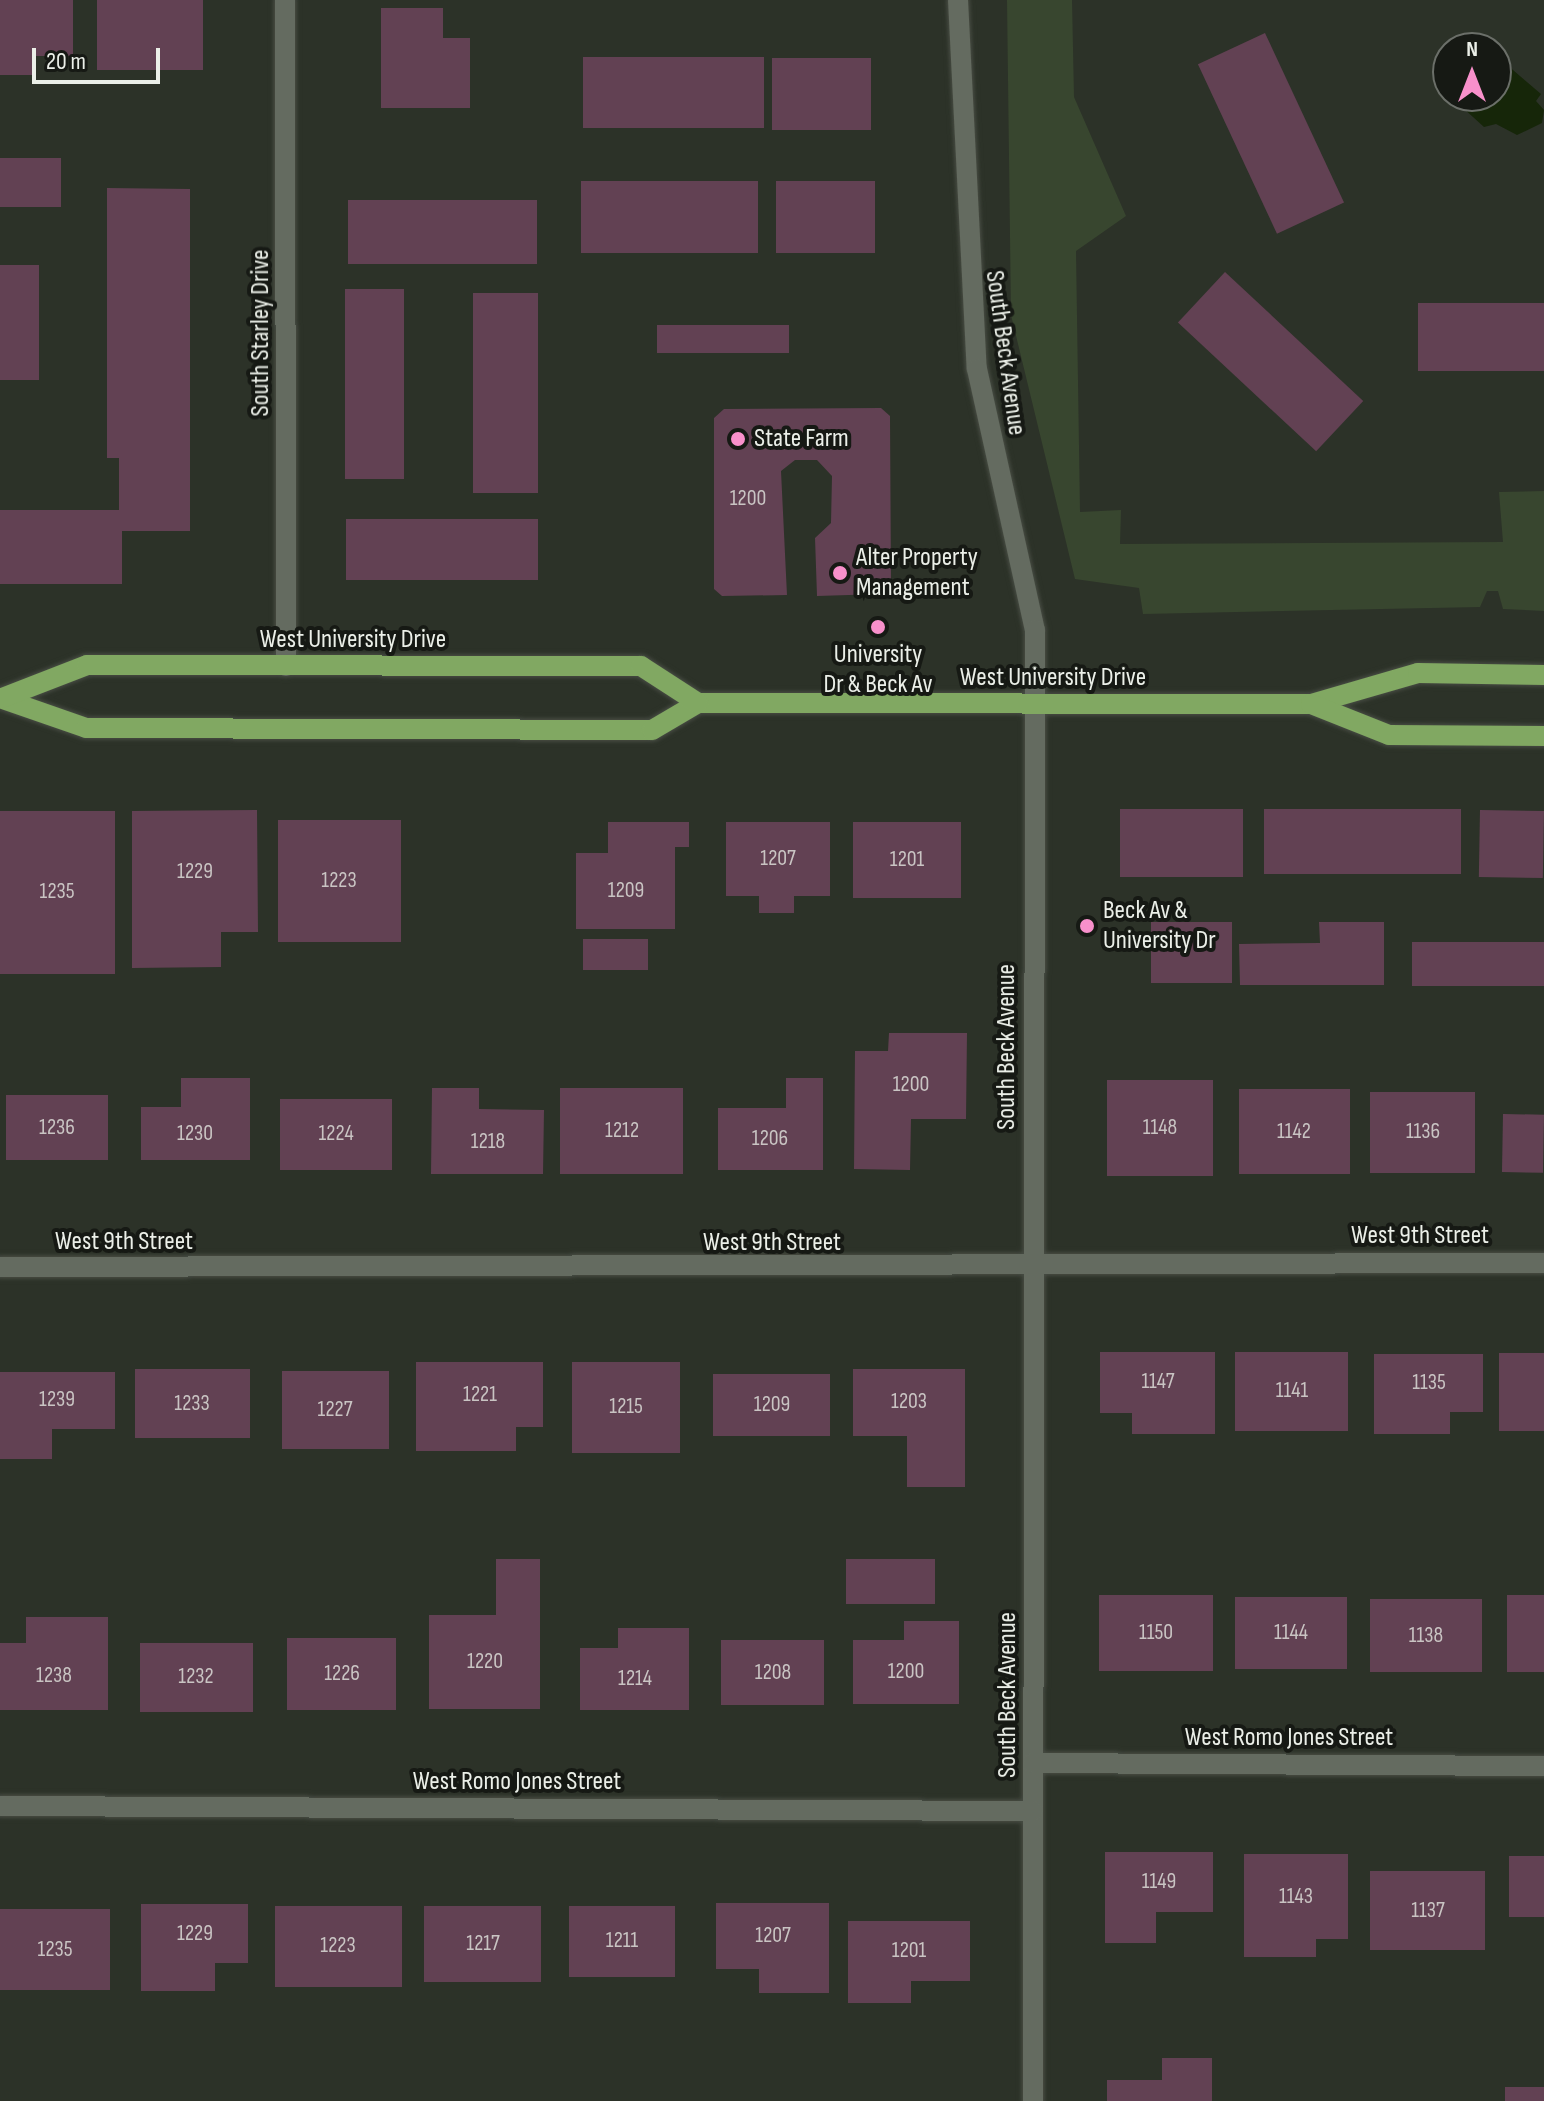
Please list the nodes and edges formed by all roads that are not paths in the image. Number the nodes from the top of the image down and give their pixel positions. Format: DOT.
graph roads {
  1 [pos="285,0"];
  2 [pos="958,0"];
  3 [pos="286,666"];
  4 [pos="1544,675"];
  5 [pos="1,698"];
  6 [pos="698,703"];
  7 [pos="1034,704"];
  8 [pos="1311,704"];
  9 [pos="1544,736"];
  10 [pos="1544,1263"];
  11 [pos="1034,1266"];
  12 [pos="0,1267"];
  13 [pos="1033,1763"];
  14 [pos="1544,1766"];
  15 [pos="0,1806"];
  16 [pos="1033,1811"];
  17 [pos="1033,2101"];
  1 -- 3 [label="street, South Starley Drive"];
  2 -- 7 [label="street, South Beck Avenue"];
  3 -- 5 [label="main road, West University Drive"];
  3 -- 6 [label="main road, West University Drive"];
  4 -- 8 [label="main road, West University Drive"];
  5 -- 6 [label="main road, West University Drive"];
  6 -- 7 [label="main road, West University Drive"];
  7 -- 8 [label="main road, West University Drive"];
  7 -- 11 [label="street, South Beck Avenue"];
  8 -- 9 [label="main road, West University Drive"];
  10 -- 11 [label="street, West 9th Street"];
  11 -- 12 [label="street, West 9th Street"];
  11 -- 13 [label="street, South Beck Avenue"];
  13 -- 14 [label="street, West Romo Jones Street"];
  13 -- 16 [label="street, South Beck Avenue"];
  15 -- 16 [label="street, West Romo Jones Street"];
  16 -- 17 [label="street, South Beck Avenue"];
}
